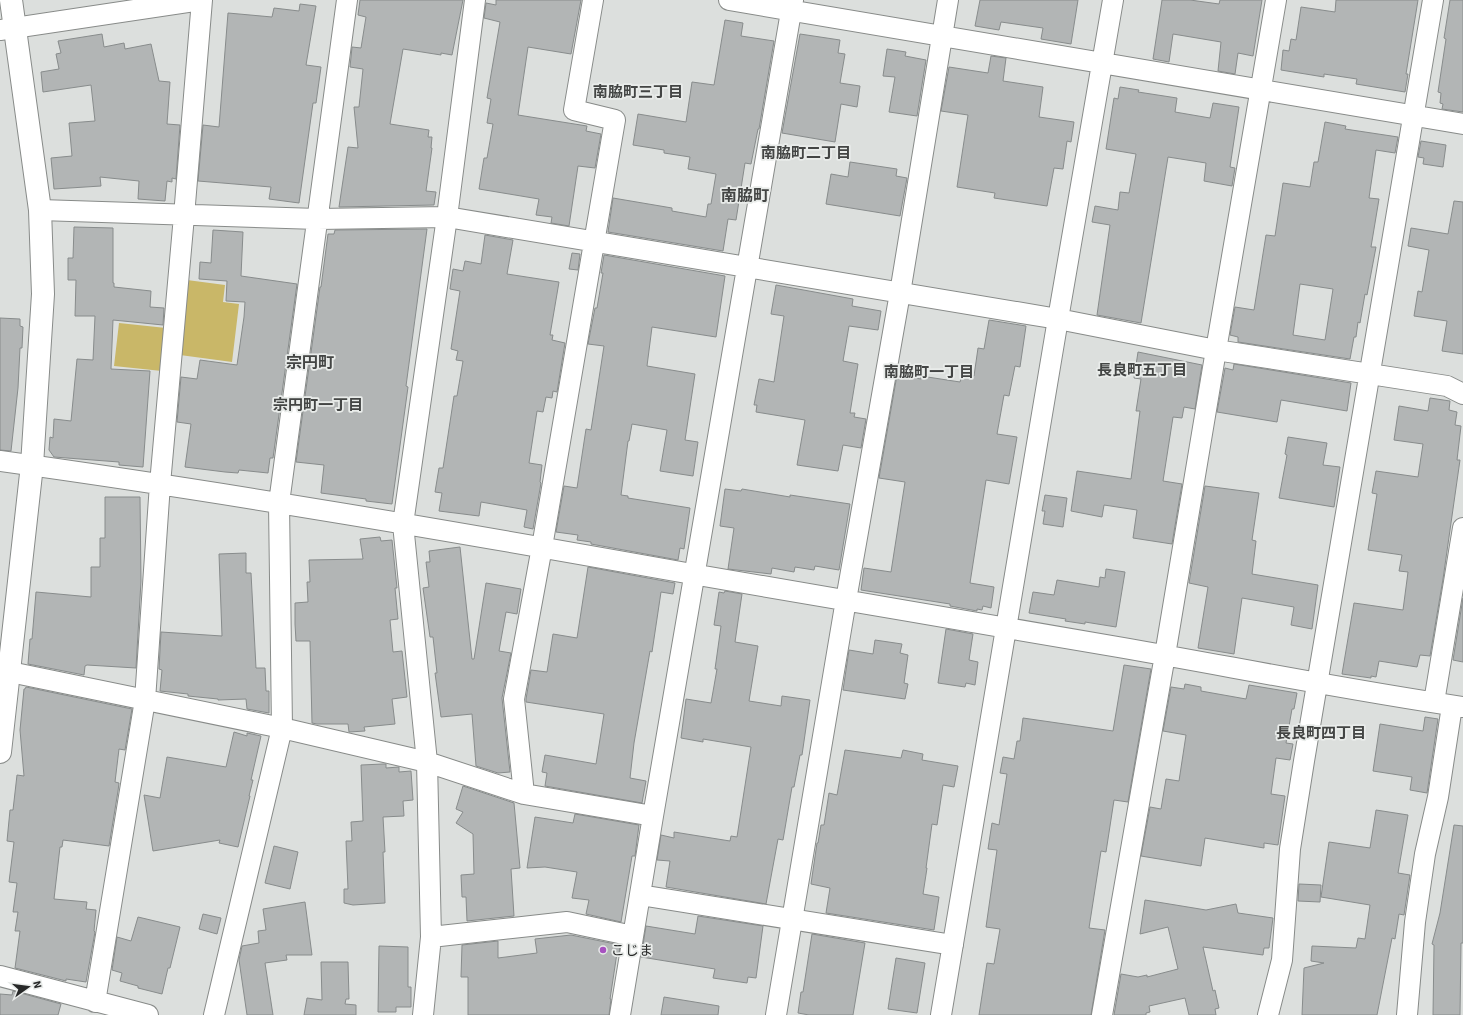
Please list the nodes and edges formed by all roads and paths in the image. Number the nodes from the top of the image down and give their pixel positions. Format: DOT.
graph roads {
  1 [pos="11,0"];
  2 [pos="201,0"];
  3 [pos="348,0"];
  4 [pos="475,0"];
  5 [pos="593,0"];
  6 [pos="729,0"];
  7 [pos="948,0"];
  8 [pos="1113,0"];
  9 [pos="1276,0"];
  10 [pos="1433,0"];
  11 [pos="792,5"];
  12 [pos="8,29"];
  13 [pos="942,36"];
  14 [pos="1102,63"];
  15 [pos="1261,90"];
  16 [pos="1413,116"];
  17 [pos="1463,124"];
  18 [pos="40,210"];
  19 [pos="184,216"];
  20 [pos="447,217"];
  21 [pos="318,219"];
  22 [pos="594,242"];
  23 [pos="746,268"];
  24 [pos="900,293"];
  25 [pos="1058,319"];
  26 [pos="1216,350"];
  27 [pos="1369,374"];
  28 [pos="1463,394"];
  29 [pos="0,461"];
  30 [pos="32,466"];
  31 [pos="160,484"];
  32 [pos="279,503"];
  33 [pos="403,524"];
  34 [pos="1463,528"];
  35 [pos="542,547"];
  36 [pos="694,574"];
  37 [pos="846,600"];
  38 [pos="1006,628"];
  39 [pos="1166,655"];
  40 [pos="10,672"];
  41 [pos="1316,683"];
  42 [pos="146,700"];
  43 [pos="1450,705"];
  44 [pos="282,728"];
  45 [pos="0,752"];
  46 [pos="427,762"];
  47 [pos="524,794"];
  48 [pos="652,816"];
  49 [pos="640,894"];
  50 [pos="792,920"];
  51 [pos="633,936"];
  52 [pos="431,937"];
  53 [pos="953,945"];
  54 [pos="0,976"];
  55 [pos="95,1002"];
  56 [pos="148,1015"];
  57 [pos="214,1015"];
  58 [pos="423,1015"];
  59 [pos="620,1015"];
  60 [pos="776,1015"];
  61 [pos="941,1015"];
  62 [pos="1102,1015"];
  63 [pos="1268,1015"];
  64 [pos="1407,1015"];
  1 -- 12 [label="street"];
  2 -- 12 [label="street"];
  2 -- 19 [label="street"];
  3 -- 21 [label="street"];
  4 -- 20 [label="street"];
  5 -- 22 [label="street"];
  6 -- 11 [label="street"];
  7 -- 13 [label="street"];
  8 -- 14 [label="street"];
  9 -- 15 [label="street"];
  10 -- 16 [label="street"];
  11 -- 13 [label="street"];
  11 -- 23 [label="street"];
  12 -- 18 [label="street"];
  13 -- 14 [label="street"];
  13 -- 24 [label="street"];
  14 -- 15 [label="street"];
  14 -- 25 [label="street"];
  15 -- 16 [label="street"];
  15 -- 26 [label="street"];
  16 -- 17 [label="street"];
  16 -- 27 [label="street"];
  18 -- 19 [label="street"];
  18 -- 30 [label="street"];
  19 -- 21 [label="street"];
  19 -- 31 [label="street"];
  20 -- 21 [label="street"];
  20 -- 22 [label="street"];
  20 -- 33 [label="street"];
  21 -- 32 [label="street"];
  22 -- 23 [label="street"];
  22 -- 35 [label="street"];
  23 -- 24 [label="street"];
  23 -- 36 [label="street"];
  24 -- 25 [label="street"];
  24 -- 37 [label="street"];
  25 -- 26 [label="street"];
  25 -- 38 [label="street"];
  26 -- 27 [label="street"];
  26 -- 39 [label="street"];
  27 -- 28 [label="street"];
  27 -- 41 [label="street"];
  29 -- 30 [label="street"];
  30 -- 31 [label="street"];
  30 -- 40 [label="street"];
  31 -- 32 [label="street"];
  31 -- 42 [label="street"];
  32 -- 33 [label="street"];
  32 -- 44 [label="street"];
  33 -- 35 [label="street"];
  33 -- 46 [label="street"];
  34 -- 43 [label="street"];
  35 -- 36 [label="street"];
  35 -- 47 [label="street"];
  36 -- 37 [label="street"];
  36 -- 48 [label="street"];
  37 -- 38 [label="street"];
  37 -- 50 [label="street"];
  38 -- 39 [label="street"];
  38 -- 53 [label="street"];
  39 -- 41 [label="street"];
  39 -- 62 [label="street"];
  40 -- 42 [label="street"];
  40 -- 45 [label="street"];
  41 -- 43 [label="street"];
  41 -- 63 [label="street"];
  42 -- 44 [label="street"];
  42 -- 55 [label="street"];
  43 -- 64 [label="street"];
  44 -- 46 [label="street"];
  44 -- 57 [label="street"];
  46 -- 47 [label="street"];
  46 -- 52 [label="street"];
  47 -- 48 [label="street"];
  48 -- 49 [label="street"];
  49 -- 50 [label="street"];
  49 -- 51 [label="street"];
  50 -- 53 [label="street"];
  50 -- 60 [label="street"];
  51 -- 52 [label="street"];
  51 -- 59 [label="street"];
  52 -- 58 [label="street"];
  53 -- 61 [label="street"];
  54 -- 55 [label="street"];
  55 -- 56 [label="street"];
}
